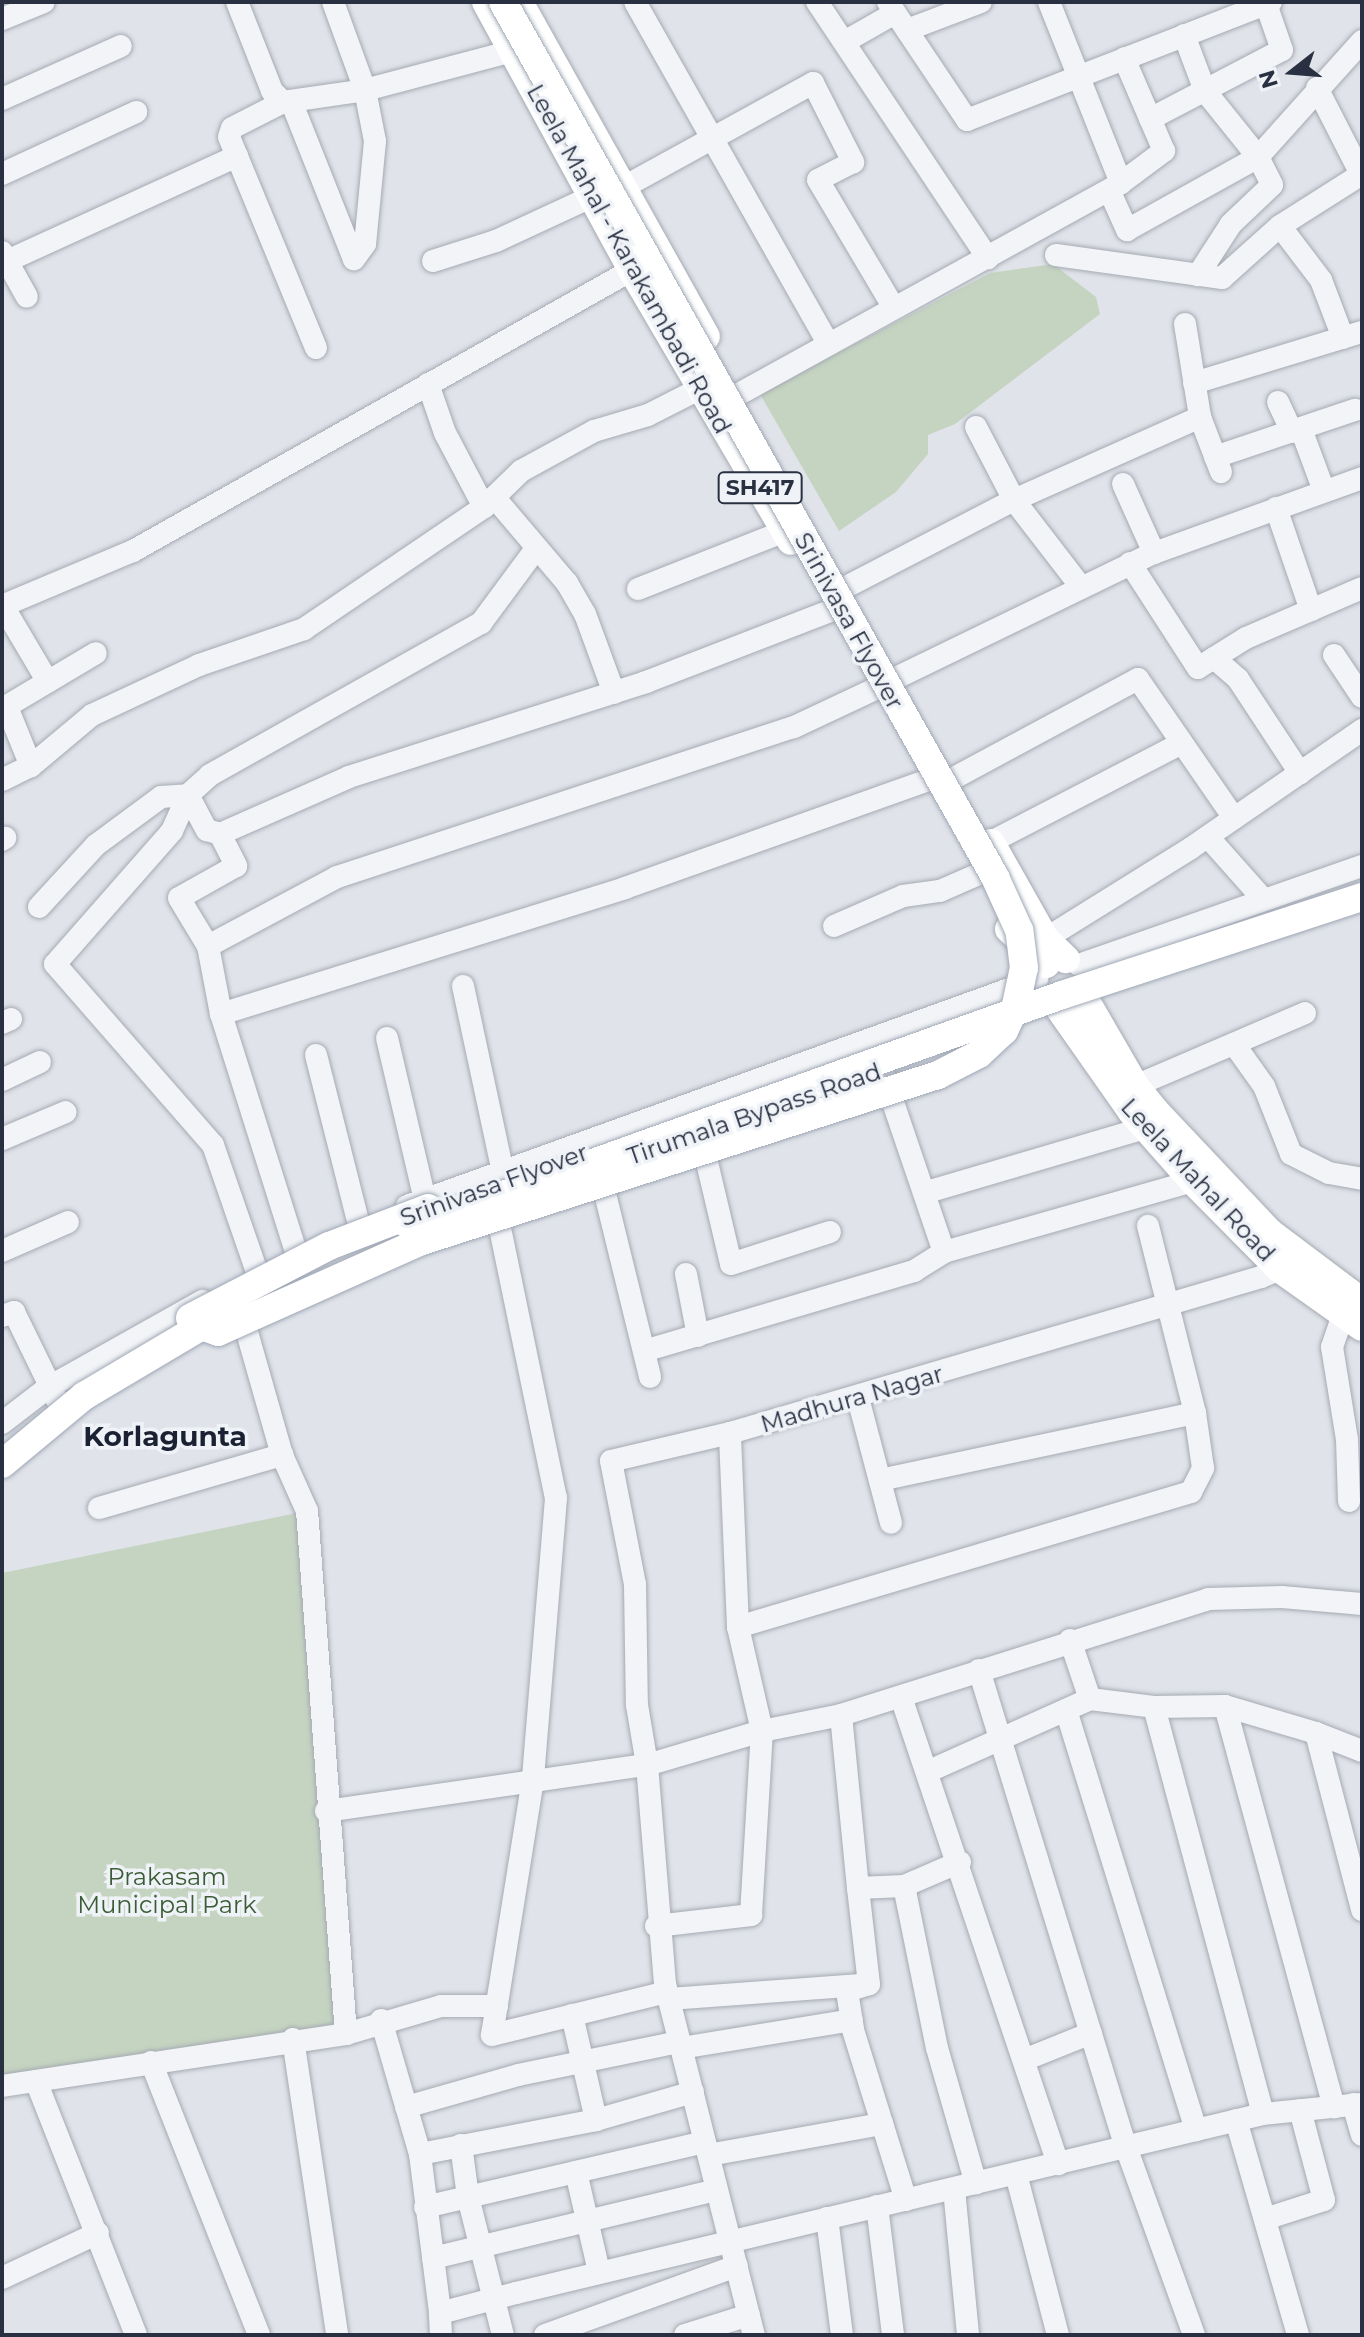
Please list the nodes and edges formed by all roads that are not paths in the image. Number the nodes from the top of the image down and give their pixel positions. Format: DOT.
graph roads {
  1 [pos="44,2"];
  2 [pos="237,2"];
  3 [pos="333,2"];
  4 [pos="486,2"];
  5 [pos="635,2"];
  6 [pos="817,2"];
  7 [pos="981,2"];
  8 [pos="1049,2"];
  9 [pos="1268,3"];
  10 [pos="522,4"];
  11 [pos="1223,11"];
  12 [pos="897,15"];
  13 [pos="2,19"];
  14 [pos="1184,35"];
  15 [pos="846,41"];
  16 [pos="1362,41"];
  17 [pos="121,46"];
  18 [pos="513,51"];
  19 [pos="1124,58"];
  20 [pos="1079,77"];
  21 [pos="1317,88"];
  22 [pos="365,90"];
  23 [pos="1205,91"];
  24 [pos="2,99"];
  25 [pos="287,102"];
  26 [pos="136,112"];
  27 [pos="1150,119"];
  28 [pos="713,139"];
  29 [pos="237,156"];
  30 [pos="1258,157"];
  31 [pos="2,174"];
  32 [pos="1362,174"];
  33 [pos="624,187"];
  34 [pos="1116,187"];
  35 [pos="593,196"];
  36 [pos="1280,226"];
  37 [pos="661,254"];
  38 [pos="1056,255"];
  39 [pos="4,256"];
  40 [pos="988,258"];
  41 [pos="433,261"];
  42 [pos="632,270"];
  43 [pos="1198,275"];
  44 [pos="27,297"];
  45 [pos="894,308"];
  46 [pos="1185,324"];
  47 [pos="1353,335"];
  48 [pos="828,343"];
  49 [pos="316,348"];
  50 [pos="1194,383"];
  51 [pos="428,384"];
  52 [pos="701,388"];
  53 [pos="739,394"];
  54 [pos="1278,402"];
  55 [pos="1355,410"];
  56 [pos="1200,417"];
  57 [pos="976,427"];
  58 [pos="1297,430"];
  59 [pos="1362,478"];
  60 [pos="1123,484"];
  61 [pos="1324,491"];
  62 [pos="1014,500"];
  63 [pos="489,502"];
  64 [pos="1276,508"];
  65 [pos="785,531"];
  66 [pos="535,550"];
  67 [pos="1154,553"];
  68 [pos="1130,563"];
  69 [pos="846,587"];
  70 [pos="1081,587"];
  71 [pos="1362,588"];
  72 [pos="638,589"];
  73 [pos="2,606"];
  74 [pos="1311,610"];
  75 [pos="830,611"];
  76 [pos="96,653"];
  77 [pos="1334,655"];
  78 [pos="1214,658"];
  79 [pos="48,682"];
  80 [pos="885,683"];
  81 [pos="614,693"];
  82 [pos="1362,697"];
  83 [pos="4,708"];
  84 [pos="1362,730"];
  85 [pos="1182,743"];
  86 [pos="31,766"];
  87 [pos="1300,773"];
  88 [pos="941,779"];
  89 [pos="2,780"];
  90 [pos="188,795"];
  91 [pos="1234,818"];
  92 [pos="220,834"];
  93 [pos="1208,837"];
  94 [pos="991,842"];
  95 [pos="1362,866"];
  96 [pos="979,874"];
  97 [pos="1362,881"];
  98 [pos="1362,897"];
  99 [pos="1263,899"];
  100 [pos="39,907"];
  101 [pos="1362,910"];
  102 [pos="834,926"];
  103 [pos="208,946"];
  104 [pos="1061,979"];
  105 [pos="463,986"];
  106 [pos="1305,1013"];
  107 [pos="221,1014"];
  108 [pos="387,1038"];
  109 [pos="1234,1044"];
  110 [pos="316,1055"];
  111 [pos="40,1062"];
  112 [pos="882,1070"];
  113 [pos="2,1080"];
  114 [pos="1135,1086"];
  115 [pos="66,1112"];
  116 [pos="1144,1128"];
  117 [pos="700,1132"];
  118 [pos="2,1139"];
  119 [pos="599,1168"];
  120 [pos="503,1173"];
  121 [pos="1362,1179"];
  122 [pos="1193,1181"];
  123 [pos="927,1192"];
  124 [pos="425,1200"];
  125 [pos="495,1204"];
  126 [pos="68,1222"];
  127 [pos="359,1225"];
  128 [pos="1148,1226"];
  129 [pos="830,1232"];
  130 [pos="2,1251"];
  131 [pos="296,1252"];
  132 [pos="944,1252"];
  133 [pos="1278,1265"];
  134 [pos="257,1272"];
  135 [pos="686,1274"];
  136 [pos="1171,1304"];
  137 [pos="241,1311"];
  138 [pos="1356,1315"];
  139 [pos="2,1316"];
  140 [pos="201,1326"];
  141 [pos="698,1336"];
  142 [pos="644,1351"];
  143 [pos="650,1377"];
  144 [pos="49,1387"];
  145 [pos="858,1398"];
  146 [pos="1195,1413"];
  147 [pos="69,1419"];
  148 [pos="2,1423"];
  149 [pos="730,1433"];
  150 [pos="2,1440"];
  151 [pos="282,1455"];
  152 [pos="2,1464"];
  153 [pos="2,1476"];
  154 [pos="880,1480"];
  155 [pos="1349,1501"];
  156 [pos="99,1508"];
  157 [pos="891,1523"];
  158 [pos="1362,1604"];
  159 [pos="738,1627"];
  160 [pos="1070,1640"];
  161 [pos="979,1670"];
  162 [pos="901,1697"];
  163 [pos="1090,1699"];
  164 [pos="1225,1706"];
  165 [pos="1154,1707"];
  166 [pos="1066,1710"];
  167 [pos="841,1715"];
  168 [pos="762,1731"];
  169 [pos="1316,1733"];
  170 [pos="999,1738"];
  171 [pos="1362,1751"];
  172 [pos="647,1765"];
  173 [pos="927,1772"];
  174 [pos="533,1779"];
  175 [pos="326,1811"];
  176 [pos="960,1862"];
  177 [pos="904,1886"];
  178 [pos="858,1888"];
  179 [pos="1362,1910"];
  180 [pos="656,1926"];
  181 [pos="869,1984"];
  182 [pos="668,1996"];
  183 [pos="497,2006"];
  184 [pos="572,2015"];
  185 [pos="381,2020"];
  186 [pos="852,2020"];
  187 [pos="1091,2033"];
  188 [pos="346,2034"];
  189 [pos="293,2039"];
  190 [pos="680,2045"];
  191 [pos="1024,2060"];
  192 [pos="151,2062"];
  193 [pos="583,2062"];
  194 [pos="36,2081"];
  195 [pos="2,2086"];
  196 [pos="693,2092"];
  197 [pos="1350,2105"];
  198 [pos="406,2107"];
  199 [pos="1300,2110"];
  200 [pos="1263,2114"];
  201 [pos="596,2120"];
  202 [pos="1236,2120"];
  203 [pos="882,2124"];
  204 [pos="1196,2130"];
  205 [pos="1362,2135"];
  206 [pos="461,2145"];
  207 [pos="1126,2147"];
  208 [pos="707,2149"];
  209 [pos="420,2154"];
  210 [pos="1058,2164"];
  211 [pos="576,2172"];
  212 [pos="1016,2174"];
  213 [pos="965,2187"];
  214 [pos="704,2193"];
  215 [pos="468,2197"];
  216 [pos="906,2200"];
  217 [pos="877,2206"];
  218 [pos="425,2207"];
  219 [pos="827,2218"];
  220 [pos="1265,2219"];
  221 [pos="587,2221"];
  222 [pos="98,2233"];
  223 [pos="730,2239"];
  224 [pos="480,2246"];
  225 [pos="433,2258"];
  226 [pos="737,2266"];
  227 [pos="599,2272"];
  228 [pos="2,2278"];
  229 [pos="493,2299"];
  230 [pos="440,2324"];
  231 [pos="752,2325"];
  232 [pos="136,2335"];
  233 [pos="259,2335"];
  234 [pos="337,2335"];
  235 [pos="503,2335"];
  236 [pos="545,2335"];
  237 [pos="685,2335"];
  238 [pos="842,2335"];
  239 [pos="893,2335"];
  240 [pos="968,2335"];
  241 [pos="1058,2335"];
  242 [pos="1194,2335"];
  243 [pos="1298,2335"];
  1 -- 13 [label="street"];
  2 -- 25 [label="street"];
  3 -- 22 [label="street"];
  4 -- 18 [label="main road, Leela Mahal - Karakambadi Road / SH417"];
  5 -- 28 [label="street"];
  6 -- 15 [label="street"];
  7 -- 12 [label="street"];
  8 -- 20 [label="street"];
  9 -- 11 [label="street"];
  9 -- 23 [label="street"];
  10 -- 33 [label="main road, Leela Mahal - Karakambadi Road / SH417"];
  10 -- 140 [label="main road, Srinivasa Flyover, bridge"];
  11 -- 14 [label="street"];
  12 -- 15 [label="street"];
  12 -- 20 [label="street"];
  14 -- 19 [label="street"];
  14 -- 23 [label="street"];
  15 -- 40 [label="street"];
  16 -- 21 [label="street"];
  17 -- 24 [label="street"];
  18 -- 22 [label="street"];
  18 -- 35 [label="main road, Leela Mahal - Karakambadi Road / SH417"];
  19 -- 20 [label="street"];
  19 -- 27 [label="street"];
  20 -- 34 [label="street"];
  21 -- 30 [label="street"];
  21 -- 32 [label="street"];
  22 -- 25 [label="street"];
  22 -- 25 [label="street"];
  23 -- 27 [label="street"];
  23 -- 30 [label="street"];
  25 -- 29 [label="street"];
  26 -- 31 [label="street"];
  27 -- 34 [label="street"];
  28 -- 33 [label="street"];
  28 -- 45 [label="street"];
  28 -- 48 [label="street"];
  29 -- 39 [label="street"];
  29 -- 49 [label="street"];
  30 -- 34 [label="street"];
  30 -- 43 [label="street"];
  32 -- 36 [label="street"];
  33 -- 37 [label="main road, Leela Mahal - Karakambadi Road / SH417"];
  34 -- 40 [label="street"];
  35 -- 41 [label="street"];
  35 -- 42 [label="main road, Leela Mahal - Karakambadi Road / SH417"];
  36 -- 43 [label="street"];
  36 -- 47 [label="street"];
  37 -- 42 [label="street"];
  37 -- 53 [label="main road, Leela Mahal - Karakambadi Road / SH417"];
  38 -- 43 [label="street"];
  39 -- 44 [label="street"];
  40 -- 45 [label="street"];
  42 -- 51 [label="street"];
  42 -- 52 [label="main road, Leela Mahal - Karakambadi Road / SH417"];
  45 -- 48 [label="street"];
  46 -- 50 [label="street"];
  47 -- 50 [label="street"];
  48 -- 53 [label="street"];
  50 -- 56 [label="street"];
  51 -- 63 [label="street"];
  51 -- 73 [label="street"];
  52 -- 63 [label="street"];
  52 -- 65 [label="main road, Leela Mahal - Karakambadi Road / SH417"];
  53 -- 69 [label="main road, Leela Mahal - Karakambadi Road / SH417"];
  54 -- 58 [label="street"];
  55 -- 58 [label="street"];
  56 -- 58 [label="street"];
  56 -- 62 [label="street"];
  57 -- 62 [label="street"];
  58 -- 61 [label="street"];
  59 -- 61 [label="street"];
  60 -- 67 [label="street"];
  61 -- 64 [label="street"];
  62 -- 69 [label="street"];
  62 -- 70 [label="street"];
  63 -- 66 [label="street"];
  63 -- 86 [label="street"];
  64 -- 67 [label="street"];
  64 -- 74 [label="street"];
  65 -- 72 [label="street"];
  65 -- 75 [label="main road, Leela Mahal - Karakambadi Road / SH417"];
  66 -- 81 [label="street"];
  66 -- 90 [label="street"];
  67 -- 68 [label="street"];
  68 -- 70 [label="street"];
  68 -- 78 [label="street"];
  69 -- 80 [label="main road, Leela Mahal - Karakambadi Road / SH417"];
  70 -- 80 [label="street"];
  71 -- 74 [label="street"];
  73 -- 79 [label="street"];
  74 -- 78 [label="street"];
  75 -- 80 [label="main road, Leela Mahal - Karakambadi Road / SH417"];
  75 -- 81 [label="street"];
  76 -- 79 [label="street"];
  77 -- 82 [label="street"];
  78 -- 87 [label="street"];
  79 -- 83 [label="street"];
  80 -- 88 [label="main road, Leela Mahal - Karakambadi Road / SH417"];
  80 -- 103 [label="street"];
  81 -- 92 [label="street"];
  83 -- 86 [label="street"];
  84 -- 87 [label="street"];
  85 -- 88 [label="street"];
  85 -- 91 [label="street"];
  85 -- 94 [label="street"];
  86 -- 89 [label="street"];
  87 -- 91 [label="street"];
  88 -- 94 [label="main road, Leela Mahal - Karakambadi Road / SH417"];
  88 -- 96 [label="main road, Leela Mahal - Karakambadi Road / SH417"];
  88 -- 107 [label="street"];
  90 -- 92 [label="street"];
  90 -- 100 [label="street"];
  90 -- 134 [label="street"];
  91 -- 93 [label="street"];
  92 -- 103 [label="street"];
  93 -- 99 [label="street"];
  93 -- 104 [label="street"];
  94 -- 104 [label="main road, Leela Mahal - Karakambadi Road / SH417"];
  95 -- 99 [label="street"];
  96 -- 102 [label="street"];
  96 -- 104 [label="main road, Leela Mahal - Karakambadi Road / SH417"];
  97 -- 150 [label="main road, Srinivasa Flyover, bridge"];
  98 -- 140 [label="main road, Srinivasa Flyover, bridge"];
  99 -- 104 [label="street"];
  101 -- 104 [label="street"];
  103 -- 107 [label="street"];
  104 -- 112 [label="street, Tirumala Bypass Road"];
  104 -- 114 [label="main road, Leela Mahal Road"];
  104 -- 116 [label="main road, Leela Mahal Road"];
  104 -- 120 [label="street, Tirumala Bypass Road"];
  105 -- 120 [label="street"];
  106 -- 109 [label="street"];
  107 -- 131 [label="street"];
  108 -- 124 [label="street"];
  109 -- 114 [label="street"];
  109 -- 121 [label="street"];
  110 -- 127 [label="street"];
  111 -- 113 [label="street"];
  112 -- 117 [label="street, Tirumala Bypass Road"];
  112 -- 123 [label="street"];
  114 -- 133 [label="main road, Leela Mahal Road"];
  115 -- 118 [label="street"];
  116 -- 122 [label="main road, Leela Mahal Road"];
  116 -- 123 [label="street"];
  117 -- 119 [label="street, Tirumala Bypass Road"];
  117 -- 129 [label="street"];
  119 -- 125 [label="street, Tirumala Bypass Road"];
  119 -- 142 [label="street"];
  120 -- 124 [label="street, Tirumala Bypass Road"];
  122 -- 132 [label="street"];
  122 -- 133 [label="main road, Leela Mahal Road"];
  123 -- 132 [label="street"];
  124 -- 127 [label="street, Tirumala Bypass Road"];
  125 -- 137 [label="street, Tirumala Bypass Road"];
  125 -- 174 [label="street"];
  126 -- 130 [label="street"];
  127 -- 131 [label="street, Tirumala Bypass Road"];
  128 -- 136 [label="street"];
  131 -- 134 [label="street, Tirumala Bypass Road"];
  132 -- 141 [label="street"];
  133 -- 136 [label="street, Madhura Nagar"];
  133 -- 138 [label="main road, Leela Mahal Road"];
  134 -- 144 [label="street, Tirumala Bypass Road"];
  135 -- 141 [label="street"];
  136 -- 145 [label="street, Madhura Nagar"];
  136 -- 146 [label="street"];
  137 -- 147 [label="street, Tirumala Bypass Road"];
  137 -- 151 [label="street"];
  138 -- 155 [label="street"];
  139 -- 144 [label="street"];
  140 -- 152 [label="main road, Srinivasa Flyover, bridge"];
  141 -- 142 [label="street"];
  142 -- 143 [label="street"];
  144 -- 147 [label="street"];
  144 -- 148 [label="street, Tirumala Bypass Road"];
  145 -- 149 [label="street, Madhura Nagar"];
  145 -- 154 [label="street"];
  146 -- 154 [label="street"];
  146 -- 159 [label="street"];
  147 -- 153 [label="street, Tirumala Bypass Road"];
  149 -- 159 [label="street, Madhura Nagar"];
  149 -- 172 [label="street"];
  151 -- 156 [label="street"];
  151 -- 175 [label="street"];
  154 -- 157 [label="street"];
  158 -- 160 [label="street"];
  159 -- 168 [label="street, Madhura Nagar"];
  160 -- 161 [label="street"];
  160 -- 163 [label="street"];
  161 -- 162 [label="street"];
  161 -- 170 [label="street"];
  162 -- 167 [label="street"];
  162 -- 173 [label="street"];
  163 -- 165 [label="street"];
  163 -- 166 [label="street"];
  164 -- 165 [label="street"];
  164 -- 169 [label="street"];
  164 -- 197 [label="street"];
  165 -- 200 [label="street"];
  166 -- 170 [label="street"];
  166 -- 204 [label="street"];
  167 -- 168 [label="street"];
  167 -- 178 [label="street"];
  168 -- 172 [label="street"];
  168 -- 180 [label="street, Madhura Nagar"];
  169 -- 171 [label="street"];
  169 -- 179 [label="street"];
  170 -- 173 [label="street"];
  170 -- 187 [label="street"];
  172 -- 174 [label="street"];
  172 -- 180 [label="street"];
  173 -- 176 [label="street"];
  174 -- 175 [label="street"];
  174 -- 183 [label="street"];
  175 -- 188 [label="street"];
  176 -- 177 [label="street"];
  176 -- 191 [label="street"];
  177 -- 178 [label="street"];
  177 -- 213 [label="street"];
  178 -- 181 [label="street"];
  180 -- 182 [label="street"];
  181 -- 182 [label="street"];
  181 -- 186 [label="street"];
  182 -- 184 [label="street"];
  182 -- 190 [label="street"];
  183 -- 184 [label="street"];
  183 -- 185 [label="street"];
  184 -- 193 [label="street"];
  185 -- 188 [label="street"];
  185 -- 198 [label="street"];
  186 -- 190 [label="street"];
  186 -- 203 [label="street"];
  187 -- 191 [label="street"];
  187 -- 207 [label="street"];
  188 -- 189 [label="street"];
  189 -- 192 [label="street"];
  189 -- 234 [label="street"];
  190 -- 193 [label="street"];
  190 -- 196 [label="street"];
  191 -- 210 [label="street"];
  192 -- 194 [label="street"];
  192 -- 233 [label="street"];
  193 -- 198 [label="street"];
  193 -- 201 [label="street"];
  194 -- 195 [label="street"];
  194 -- 222 [label="street"];
  196 -- 201 [label="street"];
  196 -- 208 [label="street"];
  197 -- 199 [label="street"];
  197 -- 205 [label="street"];
  198 -- 209 [label="street"];
  199 -- 200 [label="street"];
  199 -- 220 [label="street"];
  200 -- 202 [label="street"];
  201 -- 206 [label="street"];
  202 -- 204 [label="street"];
  202 -- 220 [label="street"];
  203 -- 208 [label="street"];
  203 -- 216 [label="street"];
  204 -- 207 [label="street"];
  206 -- 209 [label="street"];
  206 -- 215 [label="street"];
  207 -- 210 [label="street"];
  207 -- 242 [label="street"];
  208 -- 211 [label="street"];
  208 -- 223 [label="street"];
  209 -- 218 [label="street"];
  210 -- 212 [label="street"];
  211 -- 215 [label="street"];
  211 -- 221 [label="street"];
  212 -- 213 [label="street"];
  212 -- 241 [label="street"];
  213 -- 216 [label="street"];
  213 -- 240 [label="street"];
  214 -- 221 [label="street"];
  215 -- 218 [label="street"];
  215 -- 224 [label="street"];
  216 -- 217 [label="street"];
  217 -- 219 [label="street"];
  217 -- 239 [label="street"];
  218 -- 225 [label="street"];
  219 -- 223 [label="street"];
  219 -- 238 [label="street"];
  220 -- 243 [label="street"];
  221 -- 224 [label="street"];
  221 -- 227 [label="street"];
  222 -- 228 [label="street"];
  222 -- 232 [label="street"];
  223 -- 226 [label="street"];
  223 -- 227 [label="street"];
  224 -- 225 [label="street"];
  224 -- 229 [label="street"];
  225 -- 230 [label="street"];
  226 -- 231 [label="street"];
  226 -- 236 [label="street"];
  227 -- 229 [label="street"];
  229 -- 230 [label="street"];
  229 -- 235 [label="street"];
  231 -- 237 [label="street"];
}
